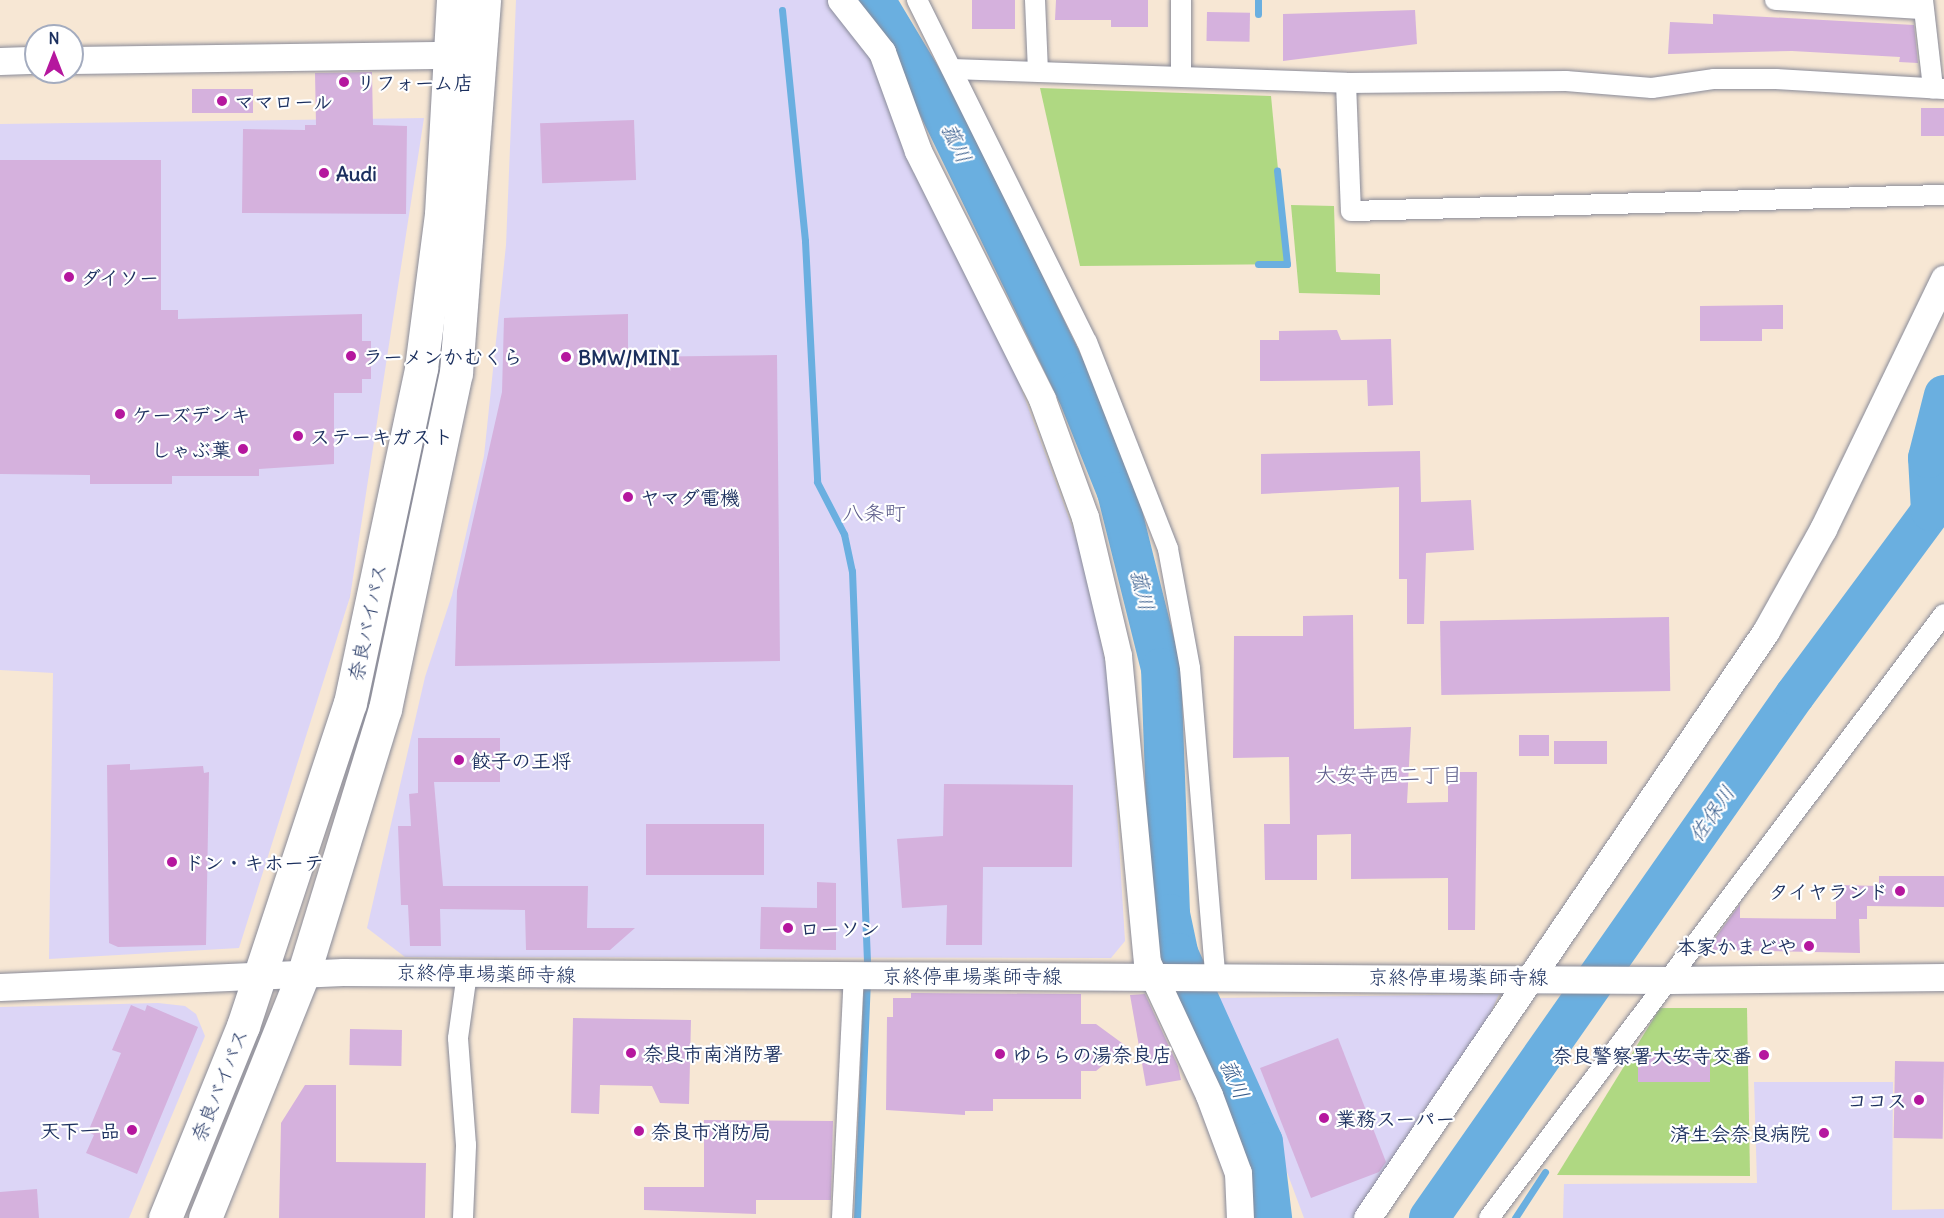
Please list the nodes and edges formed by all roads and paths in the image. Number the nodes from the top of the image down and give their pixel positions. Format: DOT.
graph roads {
  1 [pos="453,0"];
  2 [pos="484,0"];
  3 [pos="841,0"];
  4 [pos="917,0"];
  5 [pos="1035,0"];
  6 [pos="1181,0"];
  7 [pos="1775,0"];
  8 [pos="1923,4"];
  9 [pos="453,55"];
  10 [pos="24,60"];
  11 [pos="84,60"];
  12 [pos="0,61"];
  13 [pos="952,69"];
  14 [pos="1038,71"];
  15 [pos="1181,74"];
  16 [pos="1346,83"];
  17 [pos="1939,89"];
  18 [pos="1944,195"];
  19 [pos="1944,279"];
  20 [pos="1944,614"];
  21 [pos="304,972"];
  22 [pos="262,974"];
  23 [pos="466,974"];
  24 [pos="854,975"];
  25 [pos="1161,975"];
  26 [pos="1211,975"];
  27 [pos="1540,976"];
  28 [pos="1944,977"];
  29 [pos="1660,980"];
  30 [pos="0,987"];
  31 [pos="165,1218"];
  32 [pos="205,1218"];
  33 [pos="463,1218"];
  34 [pos="842,1218"];
  35 [pos="1240,1218"];
  36 [pos="1367,1218"];
  37 [pos="1489,1218"];
  1 -- 9 [label="highway, 奈良バイパス"];
  2 -- 21 [label="highway, 奈良バイパス"];
  3 -- 25 [label="street"];
  4 -- 13 [label="street"];
  5 -- 14 [label="street"];
  6 -- 15 [label="street"];
  7 -- 8 [label="street"];
  8 -- 17 [label="street"];
  9 -- 11 [label="street"];
  9 -- 22 [label="highway, 奈良バイパス"];
  10 -- 12 [label="street"];
  13 -- 14 [label="street"];
  13 -- 26 [label="street"];
  14 -- 15 [label="street"];
  15 -- 16 [label="street"];
  16 -- 17 [label="street"];
  16 -- 18 [label="street"];
  19 -- 27 [label="street"];
  20 -- 29 [label="street"];
  21 -- 22 [label="street, 京終停車場薬師寺線"];
  21 -- 23 [label="street, 京終停車場薬師寺線"];
  21 -- 32 [label="highway, 奈良バイパス"];
  22 -- 30 [label="street, 京終停車場薬師寺線"];
  22 -- 31 [label="highway, 奈良バイパス"];
  23 -- 24 [label="street, 京終停車場薬師寺線"];
  23 -- 33 [label="street"];
  24 -- 25 [label="street, 京終停車場薬師寺線"];
  24 -- 34 [label="street"];
  25 -- 26 [label="street, 京終停車場薬師寺線"];
  25 -- 35 [label="street"];
  26 -- 27 [label="street, 京終停車場薬師寺線"];
  27 -- 29 [label="street, 京終停車場薬師寺線"];
  27 -- 36 [label="street"];
  28 -- 29 [label="street, 京終停車場薬師寺線"];
  29 -- 37 [label="street"];
}
